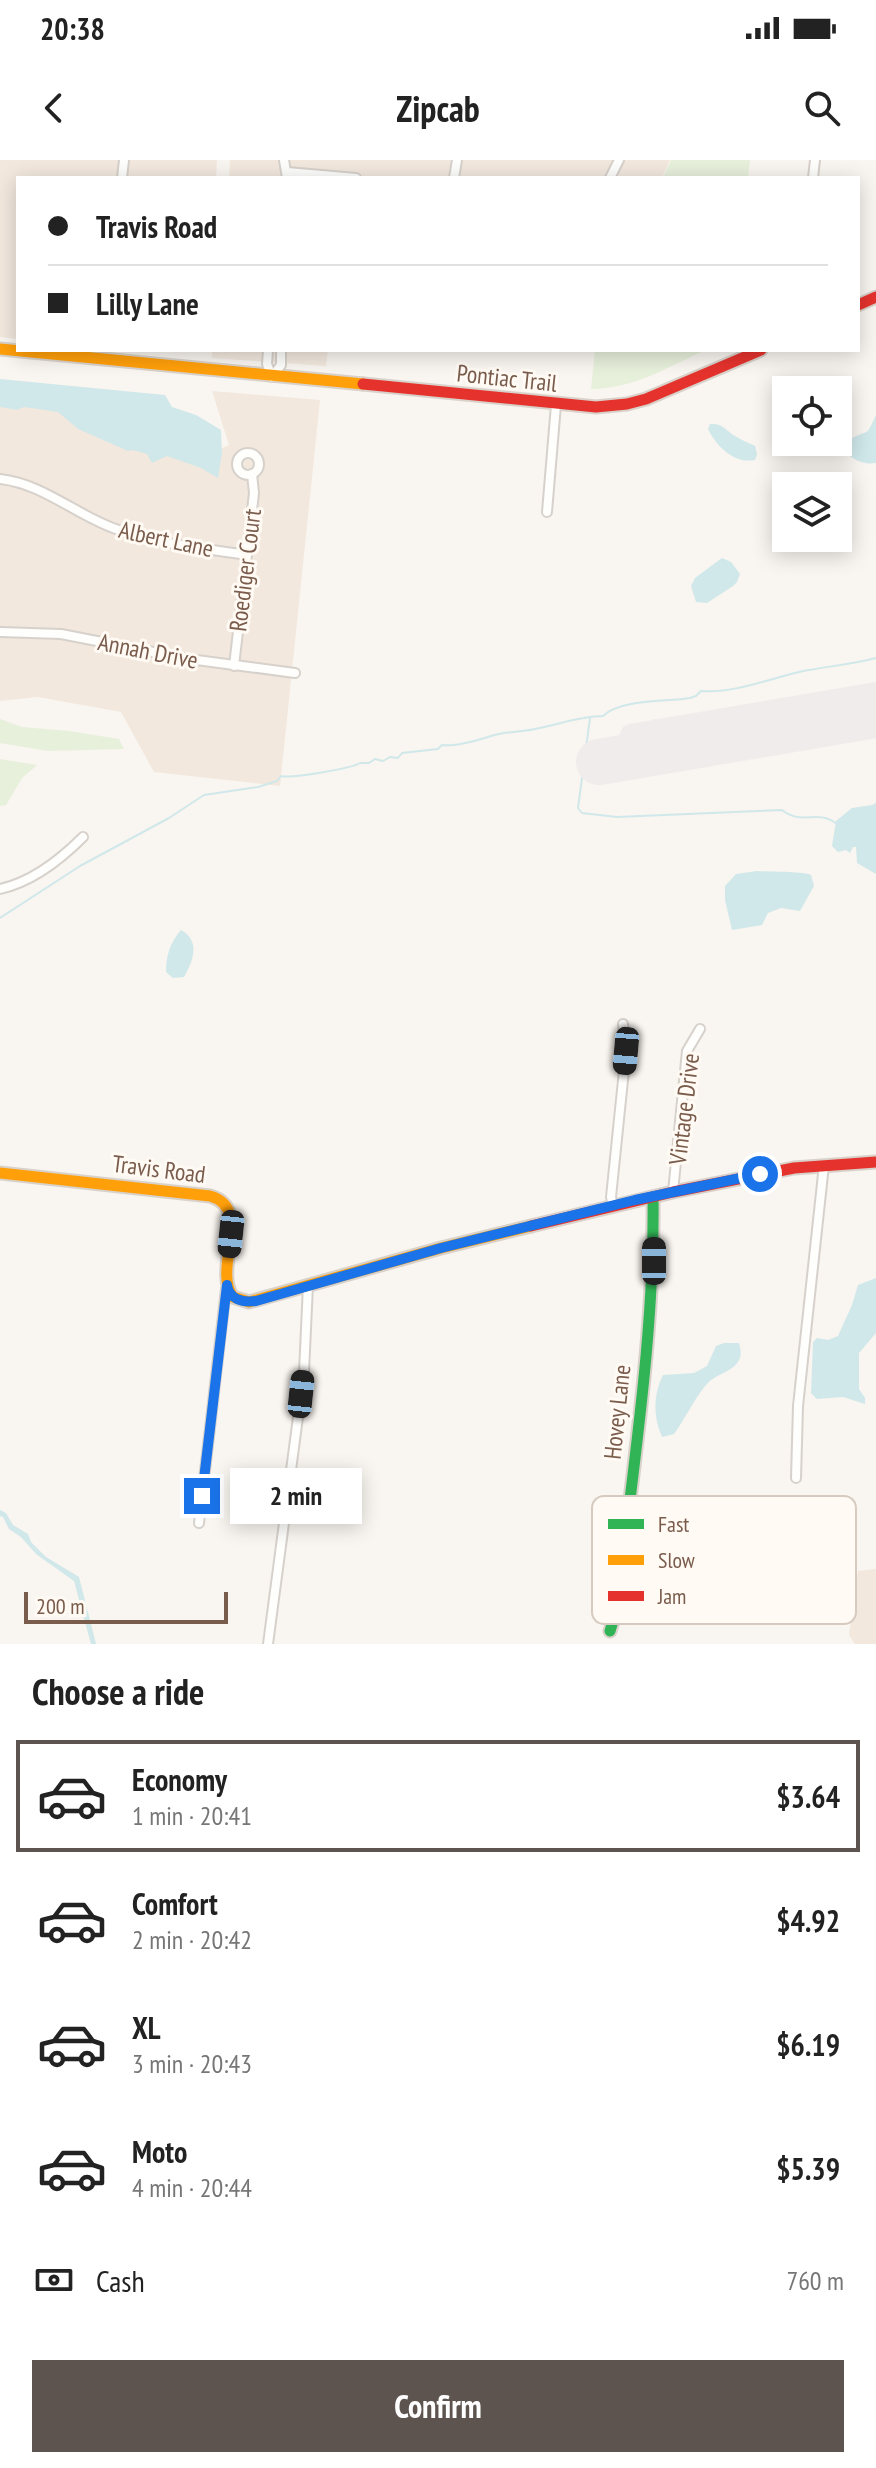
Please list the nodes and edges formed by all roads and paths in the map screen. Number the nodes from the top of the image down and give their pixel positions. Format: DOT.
graph roads {
  1 [pos="284,160"];
  2 [pos="287,175"];
  3 [pos="310,176"];
  4 [pos="51,352"];
  5 [pos="268,352"];
  6 [pos="281,352"];
  7 [pos="756,352"];
  8 [pos="102,355"];
  9 [pos="272,377"];
  10 [pos="556,405"];
  11 [pos="252,474"];
  12 [pos="0,479"];
  13 [pos="547,512"];
  14 [pos="247,555"];
  15 [pos="0,632"];
  16 [pos="234,666"];
  17 [pos="295,673"];
  18 [pos="83,837"];
  19 [pos="0,889"];
  20 [pos="623,1024"];
  21 [pos="700,1029"];
  22 [pos="876,1160"];
  23 [pos="824,1165"];
  24 [pos="0,1173"];
  25 [pos="673,1192"];
  26 [pos="653,1197"];
  27 [pos="613,1206"];
  28 [pos="227,1285"];
  29 [pos="308,1285"];
  30 [pos="796,1478"];
  31 [pos="630,1496"];
  32 [pos="199,1523"];
  33 [pos="612,1624"];
  34 [pos="610,1631"];
  35 [pos="268,1644"];
  1 -- 2 [label="street"];
  2 -- 3 [label="street"];
  4 -- 8 [label="street, Pontiac Trail"];
  5 -- 9 [label="street"];
  6 -- 9 [label="street"];
  7 -- 10 [label="street, Pontiac Trail"];
  8 -- 9 [label="street, Pontiac Trail"];
  9 -- 10 [label="street, Pontiac Trail"];
  10 -- 13 [label="street"];
  11 -- 14 [label="street, Roediger Court"];
  12 -- 14 [label="street, Albert Lane"];
  14 -- 16 [label="street, Roediger Court"];
  15 -- 16 [label="street, Annah Drive"];
  16 -- 17 [label="street, Annah Drive"];
  18 -- 19 [label="street"];
  20 -- 27 [label="street"];
  21 -- 25 [label="street, Vintage Drive"];
  22 -- 23 [label="street"];
  23 -- 25 [label="street"];
  23 -- 30 [label="street"];
  24 -- 28 [label="street, Travis Road"];
  25 -- 26 [label="street"];
  26 -- 27 [label="street"];
  26 -- 31 [label="street, Hovey Lane"];
  27 -- 29 [label="street"];
  28 -- 29 [label="street"];
  28 -- 32 [label="street"];
  29 -- 35 [label="street"];
  33 -- 34 [label="street, Hovey Lane"];
}
